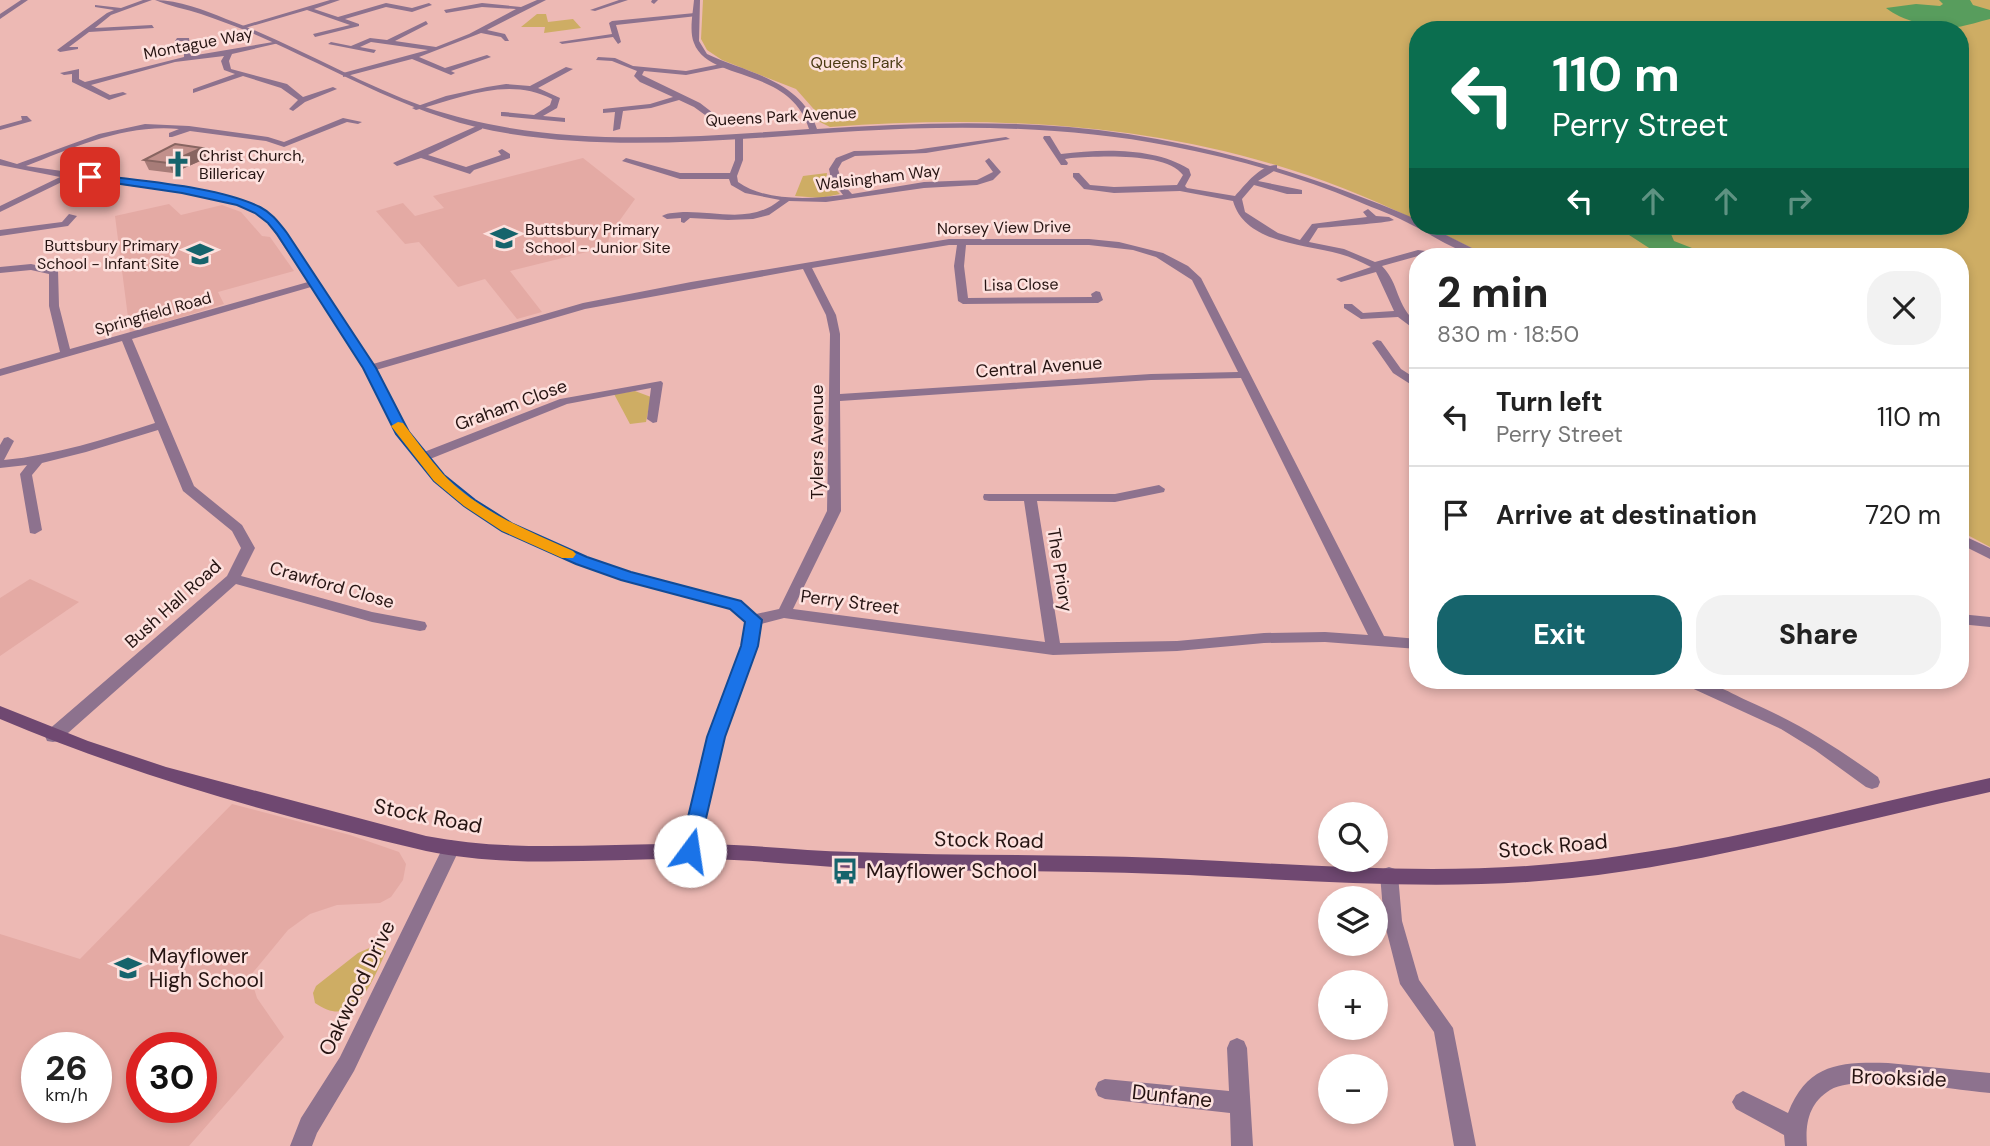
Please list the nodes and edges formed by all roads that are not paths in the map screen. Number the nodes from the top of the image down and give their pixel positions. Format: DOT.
graph roads {
  1 [pos="149,0"];
  2 [pos="158,0"];
  3 [pos="337,0"];
  4 [pos="543,0"];
  5 [pos="625,0"];
  6 [pos="697,0"];
  7 [pos="24,1"];
  8 [pos="11,2"];
  9 [pos="505,2"];
  10 [pos="429,5"];
  11 [pos="97,6"];
  12 [pos="519,8"];
  13 [pos="118,9"];
  14 [pos="309,9"];
  15 [pos="446,11"];
  16 [pos="695,15"];
  17 [pos="0,17"];
  18 [pos="341,18"];
  19 [pos="426,23"];
  20 [pos="612,23"];
  21 [pos="245,26"];
  22 [pos="152,27"];
  23 [pos="86,30"];
  24 [pos="480,31"];
  25 [pos="377,32"];
  26 [pos="315,35"];
  27 [pos="516,35"];
  28 [pos="187,39"];
  29 [pos="177,40"];
  30 [pos="197,40"];
  31 [pos="370,40"];
  32 [pos="389,41"];
  33 [pos="277,42"];
  34 [pos="562,42"];
  35 [pos="331,44"];
  36 [pos="76,48"];
  37 [pos="352,48"];
  38 [pos="437,49"];
  39 [pos="374,51"];
  40 [pos="229,53"];
  41 [pos="188,57"];
  42 [pos="412,57"];
  43 [pos="487,57"];
  44 [pos="598,59"];
  45 [pos="723,65"];
  46 [pos="569,69"];
  47 [pos="641,69"];
  48 [pos="64,73"];
  49 [pos="240,75"];
  50 [pos="346,75"];
  51 [pos="85,85"];
  52 [pos="531,88"];
  53 [pos="333,89"];
  54 [pos="196,91"];
  55 [pos="123,94"];
  56 [pos="680,97"];
  57 [pos="302,100"];
  58 [pos="416,108"];
  59 [pos="293,109"];
  60 [pos="619,110"];
  61 [pos="606,111"];
  62 [pos="504,114"];
  63 [pos="535,118"];
  64 [pos="357,119"];
  65 [pos="562,120"];
  66 [pos="28,121"];
  67 [pos="722,124"];
  68 [pos="479,127"];
  69 [pos="0,128"];
  70 [pos="189,128"];
  71 [pos="615,129"];
  72 [pos="814,132"];
  73 [pos="172,135"];
  74 [pos="739,137"];
  75 [pos="1047,138"];
  76 [pos="1006,139"];
  77 [pos="1132,144"];
  78 [pos="284,145"];
  79 [pos="269,151"];
  80 [pos="502,151"];
  81 [pos="421,155"];
  82 [pos="1126,155"];
  83 [pos="626,161"];
  84 [pos="989,161"];
  85 [pos="0,162"];
  86 [pos="397,163"];
  87 [pos="672,165"];
  88 [pos="17,166"];
  89 [pos="1274,167"];
  90 [pos="659,170"];
  91 [pos="70,175"];
  92 [pos="1076,175"];
  93 [pos="733,176"];
  94 [pos="1253,182"];
  95 [pos="1181,188"];
  96 [pos="1299,192"];
  97 [pos="849,195"];
  98 [pos="788,198"];
  99 [pos="1237,199"];
  100 [pos="0,209"];
  101 [pos="72,216"];
  102 [pos="667,216"];
  103 [pos="1389,220"];
  104 [pos="1409,221"];
  105 [pos="0,233"];
  106 [pos="1440,235"];
  107 [pos="962,242"];
  108 [pos="1302,244"];
  109 [pos="1466,248"];
  110 [pos="1409,256"];
  111 [pos="806,265"];
  112 [pos="1377,267"];
  113 [pos="0,270"];
  114 [pos="1341,279"];
  115 [pos="314,283"];
  116 [pos="1098,300"];
  117 [pos="1348,306"];
  118 [pos="1401,314"];
  119 [pos="1409,321"];
  120 [pos="126,337"];
  121 [pos="1377,343"];
  122 [pos="66,354"];
  123 [pos="370,368"];
  124 [pos="0,373"];
  125 [pos="1245,375"];
  126 [pos="1409,380"];
  127 [pos="835,398"];
  128 [pos="653,419"];
  129 [pos="162,425"];
  130 [pos="8,441"];
  131 [pos="0,457"];
  132 [pos="421,458"];
  133 [pos="36,463"];
  134 [pos="0,464"];
  135 [pos="1159,489"];
  136 [pos="989,497"];
  137 [pos="1030,497"];
  138 [pos="35,530"];
  139 [pos="1969,543"];
  140 [pos="1990,554"];
  141 [pos="233,579"];
  142 [pos="784,613"];
  143 [pos="754,620"];
  144 [pos="1969,620"];
  145 [pos="1990,622"];
  146 [pos="420,626"];
  147 [pos="1379,641"];
  148 [pos="1409,643"];
  149 [pos="1053,649"];
  150 [pos="1707,689"];
  151 [pos="0,712"];
  152 [pos="53,736"];
  153 [pos="1872,782"];
  154 [pos="1990,785"];
  155 [pos="451,848"];
  156 [pos="690,851"];
  157 [pos="1389,876"];
  158 [pos="1237,1048"];
  159 [pos="1990,1083"];
  160 [pos="1105,1089"];
  161 [pos="1240,1102"];
  162 [pos="1743,1102"];
  163 [pos="1795,1137"];
  164 [pos="301,1146"];
  165 [pos="1242,1146"];
  166 [pos="1465,1146"];
  1 -- 13 [label="street"];
  2 -- 21 [label="street, Queens Park Avenue"];
  3 -- 14 [label="street"];
  4 -- 12 [label="street"];
  5 -- 20 [label="street"];
  6 -- 16 [label="street"];
  7 -- 8 [label="street"];
  7 -- 17 [label="street"];
  9 -- 12 [label="street"];
  9 -- 15 [label="street"];
  10 -- 18 [label="street"];
  11 -- 13 [label="street"];
  12 -- 24 [label="street"];
  13 -- 23 [label="street"];
  14 -- 18 [label="street"];
  14 -- 21 [label="street"];
  16 -- 20 [label="street"];
  16 -- 45 [label="street"];
  18 -- 26 [label="street"];
  19 -- 32 [label="street"];
  20 -- 34 [label="street"];
  21 -- 33 [label="street, Queens Park Avenue"];
  22 -- 23 [label="street"];
  23 -- 36 [label="street"];
  24 -- 27 [label="street"];
  24 -- 38 [label="street"];
  25 -- 31 [label="street"];
  28 -- 29 [label="street"];
  28 -- 30 [label="street"];
  28 -- 41 [label="street"];
  31 -- 32 [label="street"];
  31 -- 37 [label="street"];
  32 -- 38 [label="street"];
  33 -- 40 [label="street, Montague Way"];
  33 -- 50 [label="street, Queens Park Avenue"];
  35 -- 37 [label="street"];
  37 -- 39 [label="street"];
  38 -- 42 [label="street"];
  40 -- 41 [label="street, Montague Way"];
  40 -- 49 [label="street"];
  41 -- 51 [label="street, Montague Way"];
  42 -- 43 [label="street"];
  42 -- 50 [label="street"];
  44 -- 47 [label="street"];
  45 -- 47 [label="street"];
  45 -- 72 [label="street"];
  46 -- 52 [label="street"];
  47 -- 56 [label="street"];
  48 -- 51 [label="street"];
  49 -- 54 [label="street"];
  49 -- 57 [label="street"];
  50 -- 58 [label="street, Queens Park Avenue"];
  51 -- 55 [label="street"];
  52 -- 58 [label="street"];
  52 -- 63 [label="street"];
  53 -- 57 [label="street"];
  56 -- 60 [label="street"];
  56 -- 67 [label="street"];
  57 -- 59 [label="street"];
  58 -- 68 [label="street, Queens Park Avenue"];
  60 -- 61 [label="street"];
  60 -- 71 [label="street"];
  62 -- 63 [label="street"];
  63 -- 65 [label="street"];
  64 -- 78 [label="street"];
  66 -- 69 [label="street"];
  68 -- 74 [label="street, Queens Park Avenue"];
  68 -- 81 [label="street"];
  70 -- 73 [label="street"];
  70 -- 78 [label="street"];
  70 -- 88 [label="street"];
  72 -- 74 [label="street, Queens Park Avenue"];
  72 -- 89 [label="street, Queens Park Avenue"];
  74 -- 93 [label="street"];
  75 -- 82 [label="street"];
  76 -- 97 [label="street"];
  77 -- 82 [label="street"];
  78 -- 79 [label="street"];
  80 -- 81 [label="street"];
  81 -- 86 [label="street"];
  82 -- 95 [label="street"];
  83 -- 90 [label="street"];
  84 -- 97 [label="street, Walsingham Way"];
  85 -- 88 [label="street"];
  87 -- 90 [label="street"];
  88 -- 91 [label="street"];
  89 -- 94 [label="street"];
  89 -- 104 [label="street, Queens Park Avenue"];
  90 -- 93 [label="street"];
  91 -- 100 [label="street"];
  91 -- 115 [label="street"];
  92 -- 95 [label="street"];
  93 -- 98 [label="street, Walsingham Way"];
  94 -- 96 [label="street"];
  94 -- 99 [label="street"];
  95 -- 99 [label="street"];
  97 -- 98 [label="street, Walsingham Way"];
  98 -- 102 [label="street"];
  99 -- 108 [label="street"];
  101 -- 105 [label="street"];
  103 -- 108 [label="street"];
  106 -- 109 [label="street, Queens Park Avenue"];
  107 -- 111 [label="street, Norsey View Drive"];
  107 -- 116 [label="street, Lisa Close"];
  107 -- 125 [label="street, Norsey View Drive"];
  108 -- 112 [label="street"];
  110 -- 112 [label="street"];
  111 -- 123 [label="street, Norsey View Drive"];
  111 -- 127 [label="street, Tylers Avenue"];
  112 -- 114 [label="street"];
  112 -- 118 [label="street"];
  113 -- 122 [label="street"];
  115 -- 120 [label="street, Springfield Road"];
  115 -- 123 [label="street"];
  117 -- 118 [label="street"];
  118 -- 119 [label="street"];
  120 -- 122 [label="street, Springfield Road"];
  120 -- 129 [label="street, Bush Hall Road"];
  121 -- 126 [label="street"];
  122 -- 124 [label="street, Springfield Road"];
  123 -- 132 [label="street"];
  125 -- 127 [label="street, Central Avenue"];
  125 -- 147 [label="street, Norsey View Drive"];
  127 -- 142 [label="street, Tylers Avenue"];
  128 -- 132 [label="street, Graham Close"];
  129 -- 133 [label="street"];
  129 -- 141 [label="street, Bush Hall Road"];
  130 -- 131 [label="street"];
  132 -- 143 [label="street"];
  133 -- 134 [label="street"];
  133 -- 138 [label="street"];
  135 -- 137 [label="street"];
  136 -- 137 [label="street"];
  137 -- 149 [label="street, The Priory"];
  139 -- 140 [label="street"];
  141 -- 146 [label="street, Crawford Close"];
  141 -- 152 [label="street, Bush Hall Road"];
  142 -- 143 [label="street, Perry Street"];
  142 -- 149 [label="street, Perry Street"];
  143 -- 156 [label="street"];
  144 -- 145 [label="street"];
  147 -- 148 [label="street, Perry Street"];
  147 -- 149 [label="street, Perry Street"];
  150 -- 153 [label="street"];
  151 -- 152 [label="main road, Stock Road"];
  152 -- 155 [label="main road, Stock Road"];
  154 -- 157 [label="main road, Stock Road"];
  155 -- 156 [label="main road, Stock Road"];
  155 -- 164 [label="street, Oakwood Drive"];
  156 -- 157 [label="main road, Stock Road"];
  157 -- 166 [label="street"];
  158 -- 161 [label="street, Dunfane"];
  159 -- 163 [label="street, Brookside"];
  160 -- 161 [label="street, Dunfane"];
  161 -- 165 [label="street, Dunfane"];
  162 -- 163 [label="street, Brookside"];
}
